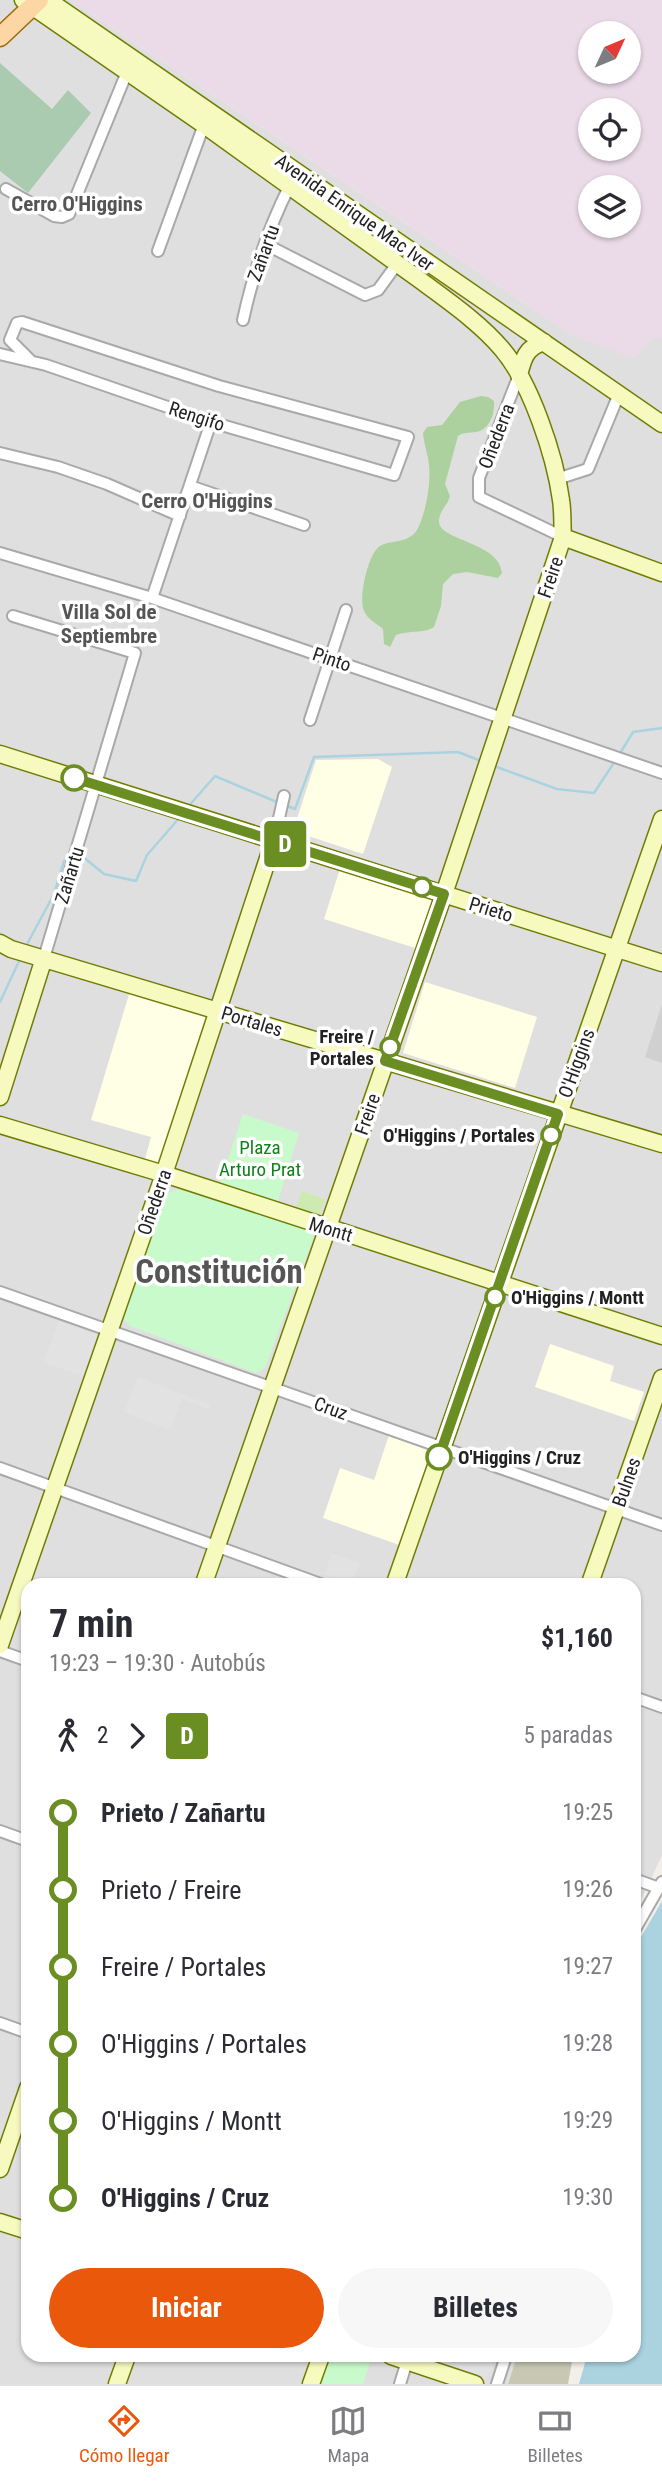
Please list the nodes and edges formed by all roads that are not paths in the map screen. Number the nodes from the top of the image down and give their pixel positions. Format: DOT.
graph roads {
  1 [pos="35,2"];
  2 [pos="0,37"];
  3 [pos="127,72"];
  4 [pos="207,119"];
  5 [pos="289,187"];
  6 [pos="6,190"];
  7 [pos="323,190"];
  8 [pos="314,205"];
  9 [pos="265,244"];
  10 [pos="158,251"];
  11 [pos="397,264"];
  12 [pos="467,289"];
  13 [pos="438,293"];
  14 [pos="486,303"];
  15 [pos="243,320"];
  16 [pos="490,337"];
  17 [pos="544,342"];
  18 [pos="0,354"];
  19 [pos="30,360"];
  20 [pos="519,375"];
  21 [pos="619,394"];
  22 [pos="211,422"];
  23 [pos="662,424"];
  24 [pos="0,453"];
  25 [pos="557,479"];
  26 [pos="190,486"];
  27 [pos="180,516"];
  28 [pos="304,525"];
  29 [pos="563,537"];
  30 [pos="0,553"];
  31 [pos="662,573"];
  32 [pos="152,598"];
  33 [pos="346,610"];
  34 [pos="13,616"];
  35 [pos="331,659"];
  36 [pos="502,718"];
  37 [pos="310,720"];
  38 [pos="0,754"];
  39 [pos="662,773"];
  40 [pos="95,785"];
  41 [pos="284,796"];
  42 [pos="662,819"];
  43 [pos="274,840"];
  44 [pos="444,894"];
  45 [pos="4,946"];
  46 [pos="617,949"];
  47 [pos="40,957"];
  48 [pos="662,963"];
  49 [pos="218,1010"];
  50 [pos="385,1061"];
  51 [pos="0,1097"];
  52 [pos="558,1114"];
  53 [pos="0,1125"];
  54 [pos="662,1144"];
  55 [pos="164,1174"];
  56 [pos="328,1227"];
  57 [pos="499,1283"];
  58 [pos="0,1292"];
  59 [pos="109,1331"];
  60 [pos="662,1336"];
  61 [pos="662,1378"];
  62 [pos="272,1387"];
  63 [pos="442,1448"];
  64 [pos="0,1468"];
  65 [pos="55,1488"];
  66 [pos="616,1509"];
  67 [pos="662,1525"];
  68 [pos="217,1546"];
  69 [pos="23,1578"];
  70 [pos="206,1578"];
  71 [pos="304,1578"];
  72 [pos="397,1578"];
  73 [pos="592,1578"];
  74 [pos="21,1585"];
  75 [pos="0,1645"];
  76 [pos="0,1651"];
  77 [pos="21,1658"];
  78 [pos="641,1699"];
  79 [pos="662,1707"];
  80 [pos="0,1831"];
  81 [pos="21,1838"];
  82 [pos="641,1881"];
  83 [pos="660,1885"];
  84 [pos="641,1919"];
  85 [pos="0,2023"];
  86 [pos="21,2030"];
  87 [pos="21,2108"];
  88 [pos="0,2169"];
  89 [pos="0,2222"];
  90 [pos="21,2229"];
  91 [pos="125,2362"];
  92 [pos="319,2362"];
  93 [pos="407,2362"];
  94 [pos="410,2362"];
  95 [pos="504,2362"];
  96 [pos="117,2384"];
  97 [pos="311,2384"];
  98 [pos="400,2384"];
  99 [pos="475,2384"];
  100 [pos="497,2384"];
  1 -- 2 [label="main road"];
  1 -- 3 [label="main road, Avenida Enrique Mac Iver"];
  1 -- 4 [label="main road, Avenida Enrique Mac Iver"];
  3 -- 4 [label="main road, Avenida Enrique Mac Iver"];
  3 -- 6 [label="street"];
  4 -- 5 [label="main road, Avenida Enrique Mac Iver"];
  4 -- 7 [label="main road, Avenida Enrique Mac Iver"];
  4 -- 10 [label="street"];
  5 -- 8 [label="main road, Avenida Enrique Mac Iver"];
  5 -- 9 [label="street, Zañartu"];
  7 -- 8 [label="main road"];
  7 -- 12 [label="main road, Avenida Enrique Mac Iver"];
  8 -- 11 [label="main road, Avenida Enrique Mac Iver"];
  9 -- 11 [label="street"];
  9 -- 15 [label="street, Zañartu"];
  11 -- 13 [label="main road, Avenida Enrique Mac Iver"];
  12 -- 13 [label="main road"];
  12 -- 14 [label="main road, Avenida Enrique Mac Iver"];
  13 -- 16 [label="main road, Avenida Enrique Mac Iver"];
  14 -- 16 [label="main road"];
  14 -- 17 [label="main road, Avenida Enrique Mac Iver"];
  16 -- 20 [label="main road, Avenida Enrique Mac Iver"];
  17 -- 20 [label="main road"];
  17 -- 21 [label="main road, Avenida Enrique Mac Iver"];
  18 -- 19 [label="street, Rengifo"];
  19 -- 22 [label="street, Rengifo"];
  19 -- 22 [label="street, Rengifo"];
  20 -- 25 [label="main road, Freire"];
  20 -- 29 [label="street, Oñederra"];
  21 -- 23 [label="main road, Avenida Enrique Mac Iver"];
  21 -- 25 [label="street"];
  22 -- 26 [label="street"];
  24 -- 27 [label="street"];
  25 -- 29 [label="main road, Freire"];
  26 -- 27 [label="street"];
  26 -- 28 [label="street"];
  27 -- 32 [label="street"];
  29 -- 31 [label="main road"];
  29 -- 36 [label="main road, Freire"];
  30 -- 32 [label="street, Pinto"];
  32 -- 35 [label="street, Pinto"];
  33 -- 35 [label="street"];
  34 -- 40 [label="street, Zañartu"];
  35 -- 36 [label="street, Pinto"];
  35 -- 37 [label="street"];
  36 -- 39 [label="street, Pinto"];
  36 -- 44 [label="main road, Freire"];
  38 -- 40 [label="main road, Prieto"];
  40 -- 43 [label="main road, Prieto"];
  40 -- 47 [label="street, Zañartu"];
  41 -- 43 [label="street, Oñederra"];
  42 -- 46 [label="main road, O'Higgins"];
  43 -- 44 [label="main road, Prieto"];
  43 -- 49 [label="main road, Oñederra"];
  44 -- 46 [label="main road, Prieto"];
  44 -- 50 [label="main road, Freire"];
  45 -- 47 [label="main road, Portales"];
  46 -- 48 [label="main road, Prieto"];
  46 -- 52 [label="main road, O'Higgins"];
  47 -- 49 [label="main road, Portales"];
  47 -- 51 [label="main road, Zañartu"];
  49 -- 50 [label="main road, Portales"];
  49 -- 55 [label="main road, Oñederra"];
  50 -- 52 [label="main road, Portales"];
  50 -- 56 [label="main road, Freire"];
  52 -- 54 [label="main road, Portales"];
  52 -- 57 [label="main road, O'Higgins"];
  53 -- 55 [label="main road, Montt"];
  55 -- 56 [label="main road, Montt"];
  55 -- 59 [label="main road, Oñederra"];
  56 -- 57 [label="main road, Montt"];
  56 -- 62 [label="main road, Freire"];
  57 -- 60 [label="main road, Montt"];
  57 -- 63 [label="main road, O'Higgins"];
  58 -- 59 [label="street, Cruz"];
  59 -- 62 [label="street, Cruz"];
  59 -- 65 [label="main road, Oñederra"];
  61 -- 66 [label="main road, Bulnes"];
  62 -- 63 [label="street, Cruz"];
  62 -- 68 [label="main road, Freire"];
  63 -- 66 [label="street, Cruz"];
  63 -- 72 [label="main road, O'Higgins"];
  64 -- 65 [label="street"];
  65 -- 68 [label="street"];
  65 -- 69 [label="main road, Oñederra"];
  66 -- 67 [label="street, Cruz"];
  66 -- 73 [label="main road, Bulnes"];
  68 -- 70 [label="main road, Freire"];
  68 -- 71 [label="street"];
  74 -- 75 [label="main road, Oñederra"];
  76 -- 77 [label="street"];
  78 -- 79 [label="street"];
  80 -- 81 [label="street"];
  82 -- 83 [label="street"];
  83 -- 84 [label="street"];
  85 -- 86 [label="street"];
  87 -- 88 [label="main road"];
  89 -- 90 [label="main road"];
  91 -- 96 [label="main road"];
  92 -- 97 [label="main road"];
  93 -- 98 [label="street"];
  94 -- 99 [label="main road"];
  95 -- 100 [label="street"];
}
